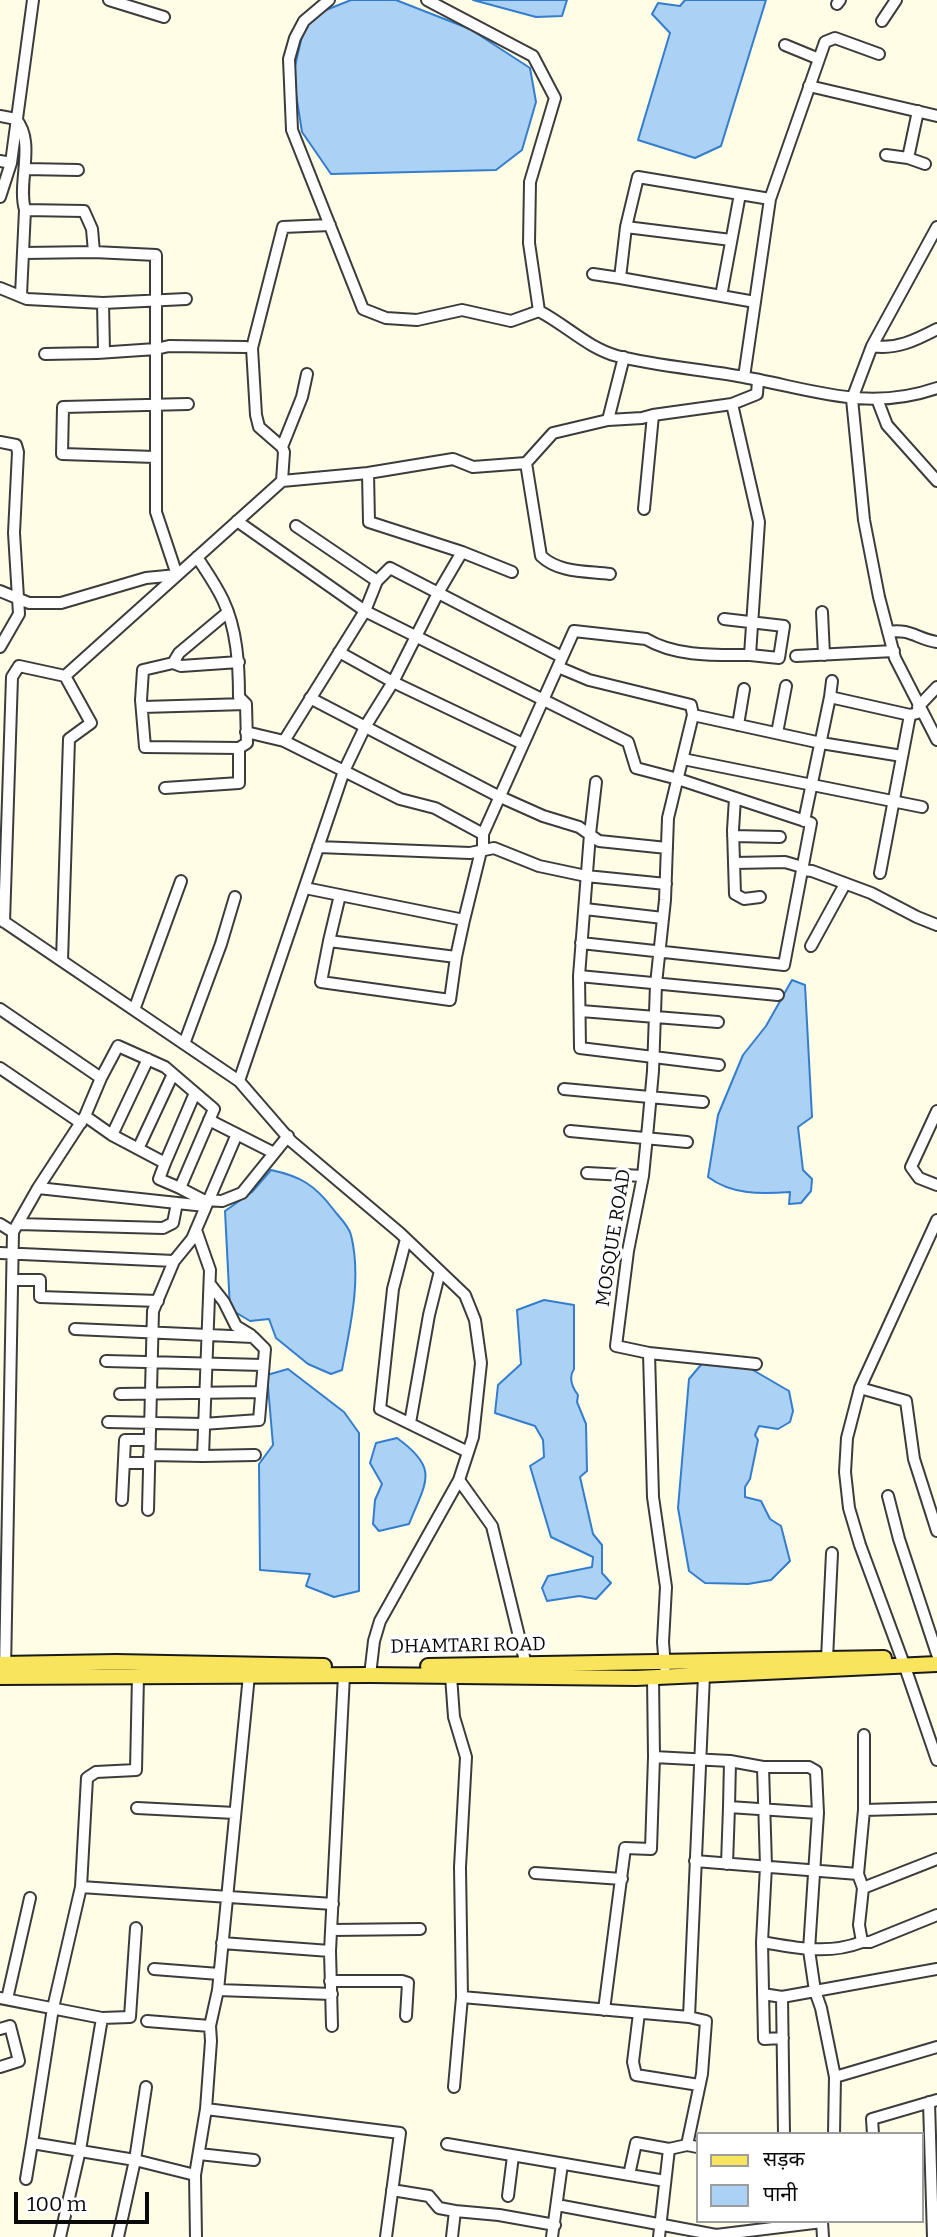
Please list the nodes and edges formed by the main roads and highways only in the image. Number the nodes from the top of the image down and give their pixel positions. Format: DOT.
graph roads {
  1 [pos="937,1655"];
  2 [pos="904,1662"];
  3 [pos="937,1664"];
  4 [pos="2,1670"];
  5 [pos="371,1670"];
  6 [pos="528,1671"];
  7 [pos="661,1672"];
  1 -- 2 [label="main road"];
  2 -- 3 [label="main road"];
  2 -- 7 [label="main road"];
  2 -- 7 [label="main road"];
  4 -- 5 [label="main road, DHAMTARI ROAD"];
  4 -- 5 [label="main road"];
  5 -- 6 [label="main road, DHAMTARI ROAD"];
  5 -- 6 [label="main road"];
  6 -- 7 [label="main road"];
}
